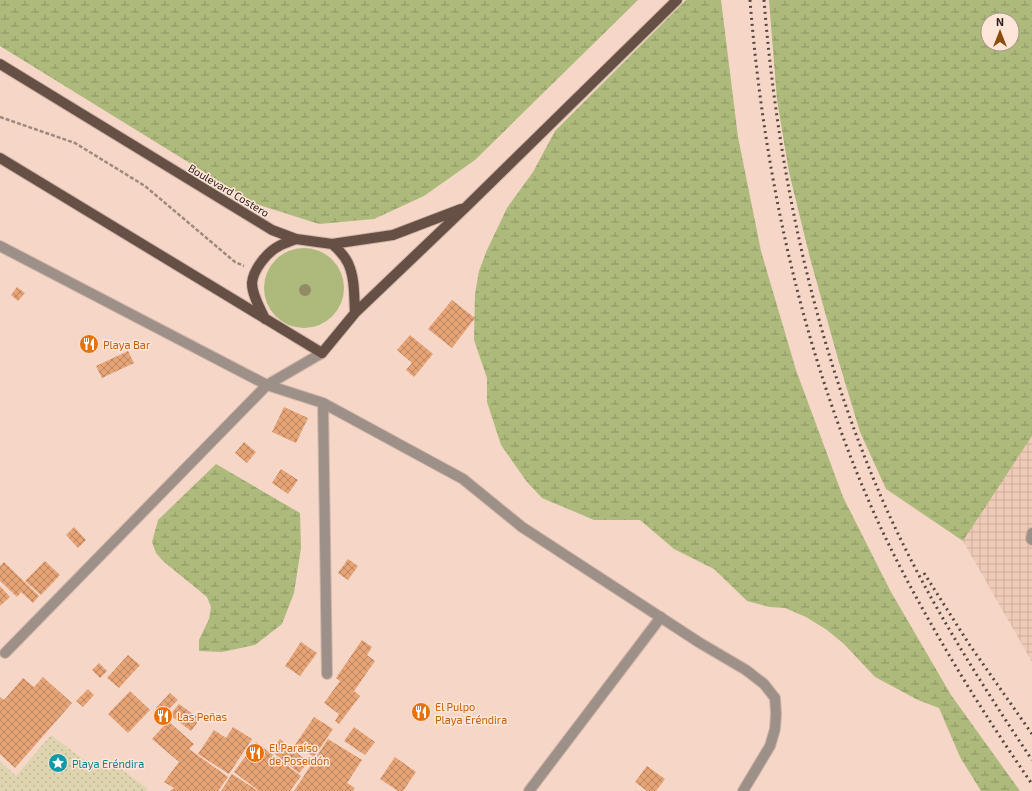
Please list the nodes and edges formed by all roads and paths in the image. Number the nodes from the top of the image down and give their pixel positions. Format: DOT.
graph roads {
  1 [pos="677,0"];
  2 [pos="0,64"];
  3 [pos="0,117"];
  4 [pos="0,158"];
  5 [pos="467,206"];
  6 [pos="296,239"];
  7 [pos="332,244"];
  8 [pos="0,246"];
  9 [pos="255,272"];
  10 [pos="355,313"];
  11 [pos="265,319"];
  12 [pos="322,353"];
  13 [pos="267,384"];
  14 [pos="323,403"];
  15 [pos="661,617"];
  16 [pos="5,653"];
  17 [pos="327,674"];
  18 [pos="529,791"];
  19 [pos="743,791"];
  1 -- 5 [label="main road"];
  2 -- 6 [label="main road, Boulevard Costero"];
  3 -- 9 [label="path"];
  4 -- 11 [label="main road"];
  5 -- 7 [label="main road, Boulevard Costero"];
  5 -- 10 [label="main road"];
  6 -- 7 [label="main road, Boulevard Costero"];
  6 -- 9 [label="main road"];
  7 -- 10 [label="main road"];
  8 -- 13 [label="street"];
  9 -- 11 [label="main road"];
  10 -- 12 [label="main road"];
  11 -- 12 [label="main road"];
  12 -- 13 [label="street"];
  13 -- 14 [label="street"];
  13 -- 16 [label="street"];
  14 -- 15 [label="street"];
  14 -- 17 [label="street"];
  15 -- 18 [label="street"];
  15 -- 19 [label="street"];
}
